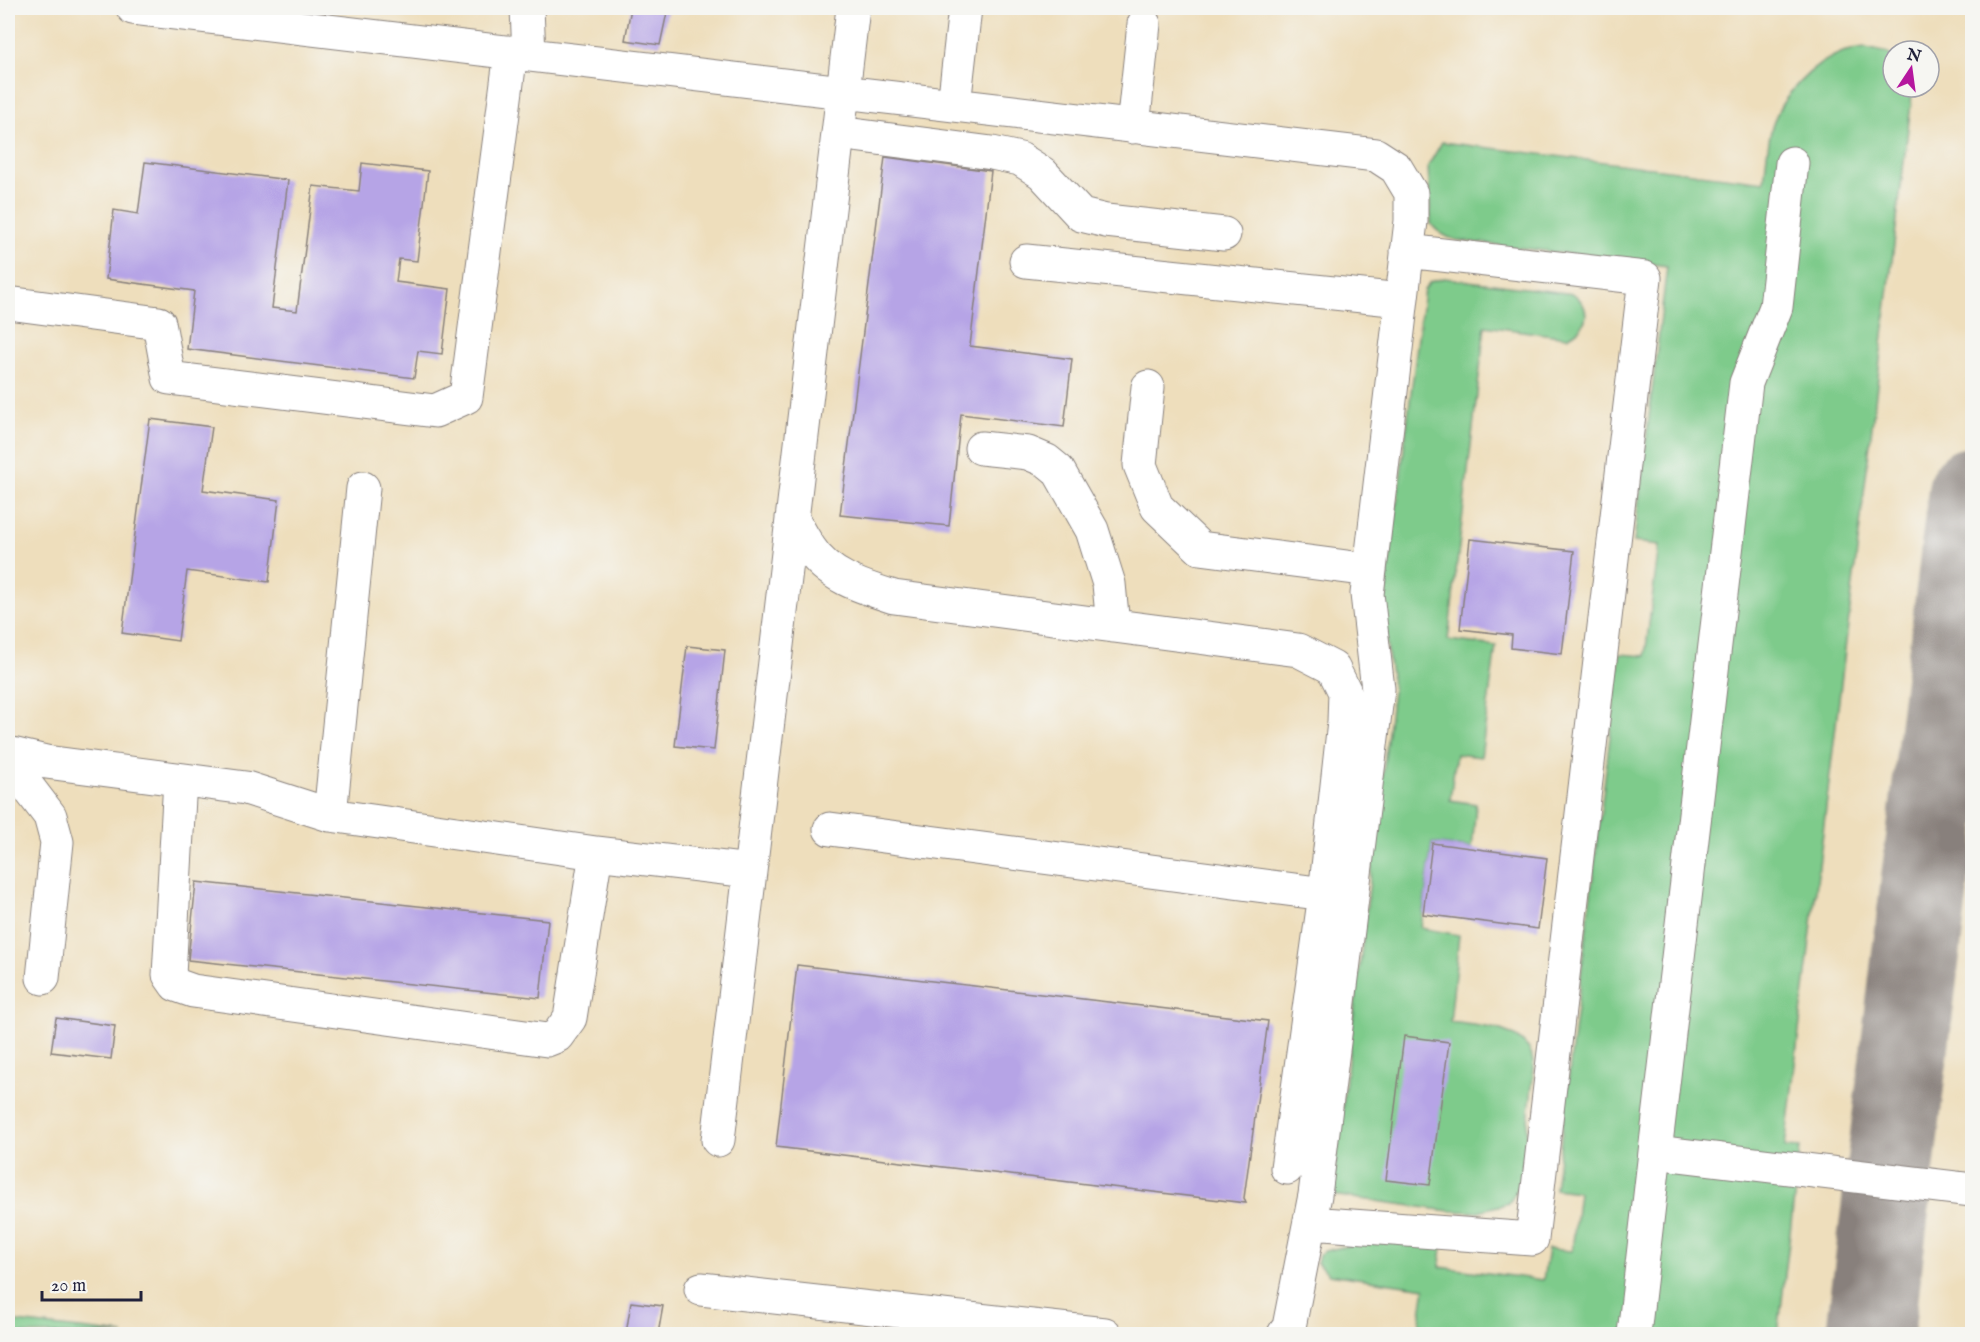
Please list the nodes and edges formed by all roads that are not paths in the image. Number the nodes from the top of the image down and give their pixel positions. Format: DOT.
graph roads {
  1 [pos="134,8"];
  2 [pos="527,8"];
  3 [pos="853,8"];
  4 [pos="964,8"];
  5 [pos="1144,24"];
  6 [pos="520,53"];
  7 [pos="843,92"];
  8 [pos="954,105"];
  9 [pos="1133,127"];
  10 [pos="838,133"];
  11 [pos="1792,163"];
  12 [pos="1224,234"];
  13 [pos="1407,251"];
  14 [pos="1026,261"];
  15 [pos="1401,300"];
  16 [pos="8,303"];
  17 [pos="1148,387"];
  18 [pos="981,448"];
  19 [pos="363,488"];
  20 [pos="792,518"];
  21 [pos="1370,570"];
  22 [pos="1113,626"];
  23 [pos="8,753"];
  24 [pos="8,760"];
  25 [pos="180,780"];
  26 [pos="330,815"];
  27 [pos="830,829"];
  28 [pos="596,853"];
  29 [pos="750,871"];
  30 [pos="1325,894"];
  31 [pos="43,978"];
  32 [pos="718,1140"];
  33 [pos="1655,1152"];
  34 [pos="1287,1168"];
  35 [pos="1972,1190"];
  36 [pos="1310,1223"];
  37 [pos="701,1289"];
  38 [pos="1105,1335"];
  39 [pos="1284,1335"];
  40 [pos="1634,1335"];
  1 -- 6 [label="lane"];
  2 -- 6 [label="lane"];
  3 -- 7 [label="lane"];
  4 -- 8 [label="lane"];
  5 -- 9 [label="lane"];
  6 -- 7 [label="lane"];
  6 -- 16 [label="lane"];
  7 -- 8 [label="lane"];
  7 -- 10 [label="lane"];
  8 -- 9 [label="lane"];
  9 -- 13 [label="lane"];
  10 -- 12 [label="lane"];
  10 -- 20 [label="lane"];
  11 -- 33 [label="lane"];
  13 -- 15 [label="lane"];
  13 -- 36 [label="lane"];
  14 -- 15 [label="lane"];
  15 -- 21 [label="lane"];
  17 -- 21 [label="lane"];
  18 -- 22 [label="lane"];
  19 -- 26 [label="lane"];
  20 -- 22 [label="lane"];
  20 -- 29 [label="lane"];
  21 -- 36 [label="lane"];
  22 -- 30 [label="lane"];
  23 -- 25 [label="lane"];
  24 -- 31 [label="lane"];
  25 -- 26 [label="lane"];
  25 -- 28 [label="lane"];
  26 -- 28 [label="lane"];
  27 -- 30 [label="lane"];
  28 -- 29 [label="lane"];
  29 -- 32 [label="lane"];
  30 -- 34 [label="lane"];
  33 -- 35 [label="lane"];
  33 -- 40 [label="lane"];
  36 -- 39 [label="lane"];
  37 -- 38 [label="lane"];
}
